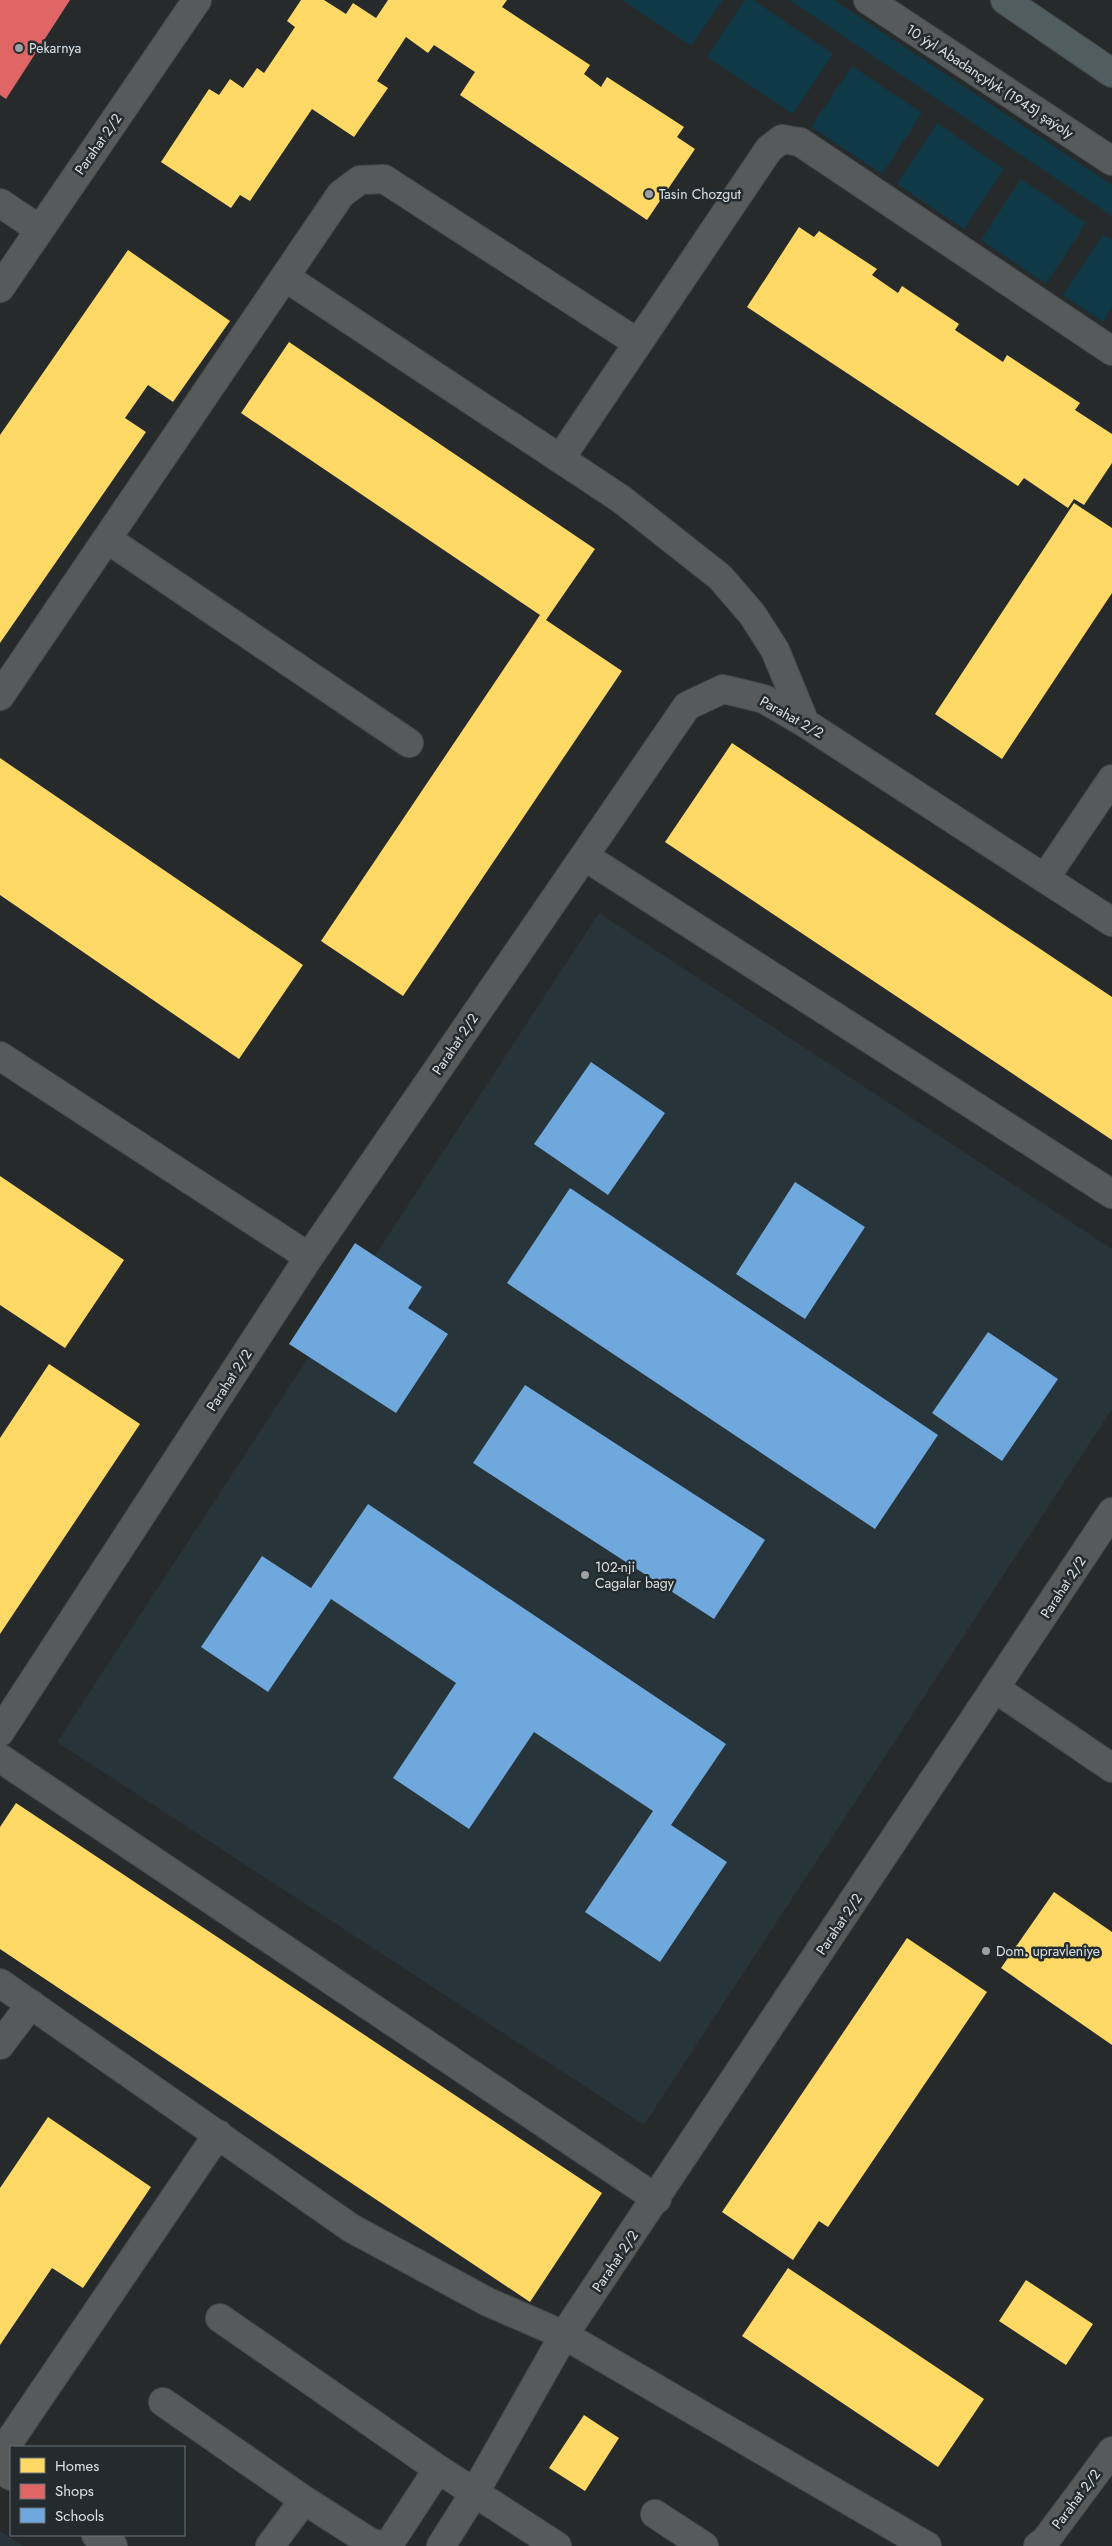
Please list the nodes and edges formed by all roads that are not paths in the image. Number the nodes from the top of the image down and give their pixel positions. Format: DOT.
graph roads {
  1 [pos="196,0"];
  2 [pos="868,0"];
  3 [pos="1005,0"];
  4 [pos="1112,73"];
  5 [pos="1112,161"];
  6 [pos="0,203"];
  7 [pos="39,229"];
  8 [pos="285,276"];
  9 [pos="0,288"];
  10 [pos="638,344"];
  11 [pos="1112,351"];
  12 [pos="560,459"];
  13 [pos="107,539"];
  14 [pos="0,696"];
  15 [pos="805,723"];
  16 [pos="409,743"];
  17 [pos="1112,779"];
  18 [pos="584,856"];
  19 [pos="1045,878"];
  20 [pos="1112,922"];
  21 [pos="0,1056"];
  22 [pos="1112,1194"];
  23 [pos="309,1257"];
  24 [pos="1112,1512"];
  25 [pos="996,1689"];
  26 [pos="0,1732"];
  27 [pos="0,1758"];
  28 [pos="1112,1768"];
  29 [pos="0,1982"];
  30 [pos="31,2004"];
  31 [pos="0,2046"];
  32 [pos="218,2134"];
  33 [pos="657,2199"];
  34 [pos="220,2318"];
  35 [pos="564,2336"];
  36 [pos="163,2402"];
  37 [pos="1112,2451"];
  38 [pos="0,2454"];
  39 [pos="438,2469"];
  40 [pos="475,2492"];
  41 [pos="304,2500"];
  42 [pos="655,2514"];
  43 [pos="98,2536"];
  44 [pos="524,2537"];
  45 [pos="113,2546"];
  46 [pos="270,2546"];
  47 [pos="441,2546"];
  48 [pos="557,2546"];
  49 [pos="704,2546"];
  50 [pos="927,2546"];
  51 [pos="1038,2546"];
  1 -- 7 [label="street, Parahat 2/2"];
  2 -- 5 [label="street, 10 ýyl Abadançylyk (1945) şaýoly"];
  3 -- 4 [label="main road"];
  6 -- 7 [label="street"];
  7 -- 9 [label="street, Parahat 2/2"];
  8 -- 10 [label="street"];
  8 -- 12 [label="street"];
  8 -- 13 [label="street"];
  10 -- 11 [label="street"];
  10 -- 12 [label="street"];
  12 -- 15 [label="street"];
  13 -- 14 [label="street"];
  13 -- 16 [label="street"];
  15 -- 18 [label="street, Parahat 2/2"];
  15 -- 19 [label="street, Parahat 2/2"];
  17 -- 19 [label="street"];
  18 -- 22 [label="street"];
  18 -- 23 [label="street, Parahat 2/2"];
  19 -- 20 [label="street, Parahat 2/2"];
  21 -- 23 [label="street"];
  23 -- 26 [label="street, Parahat 2/2"];
  24 -- 25 [label="street, Parahat 2/2"];
  25 -- 28 [label="street"];
  25 -- 33 [label="street, Parahat 2/2"];
  27 -- 33 [label="street"];
  29 -- 30 [label="street"];
  30 -- 31 [label="street"];
  30 -- 32 [label="street"];
  32 -- 35 [label="street"];
  32 -- 38 [label="street"];
  33 -- 35 [label="street, Parahat 2/2"];
  34 -- 39 [label="street"];
  35 -- 40 [label="street, Parahat 2/2"];
  35 -- 50 [label="street"];
  36 -- 41 [label="street"];
  37 -- 51 [label="street, Parahat 2/2"];
  39 -- 40 [label="street"];
  39 -- 41 [label="street"];
  40 -- 44 [label="street"];
  40 -- 47 [label="street, Parahat 2/2"];
  41 -- 46 [label="street"];
  42 -- 49 [label="street"];
  43 -- 45 [label="street"];
  44 -- 48 [label="street"];
}
